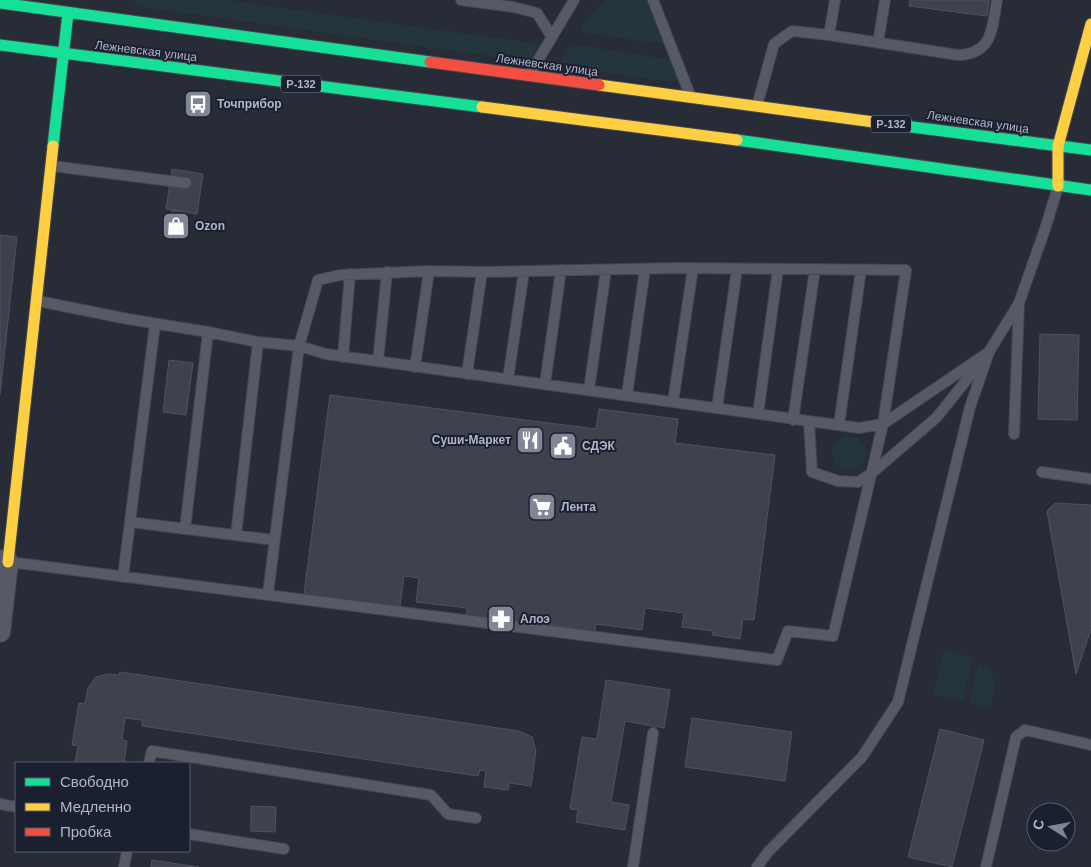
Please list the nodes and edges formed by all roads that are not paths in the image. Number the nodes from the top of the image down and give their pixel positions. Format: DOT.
graph roads {
  1 [pos="461,0"];
  2 [pos="574,0"];
  3 [pos="653,0"];
  4 [pos="835,0"];
  5 [pos="885,0"];
  6 [pos="997,0"];
  7 [pos="0,4"];
  8 [pos="514,4"];
  9 [pos="69,6"];
  10 [pos="1091,24"];
  11 [pos="830,35"];
  12 [pos="552,37"];
  13 [pos="878,43"];
  14 [pos="0,45"];
  15 [pos="63,54"];
  16 [pos="528,76"];
  17 [pos="691,98"];
  18 [pos="757,106"];
  19 [pos="1058,146"];
  20 [pos="1089,152"];
  21 [pos="51,166"];
  22 [pos="1071,172"];
  23 [pos="186,184"];
  24 [pos="1058,186"];
  25 [pos="1091,190"];
  26 [pos="692,268"];
  27 [pos="645,269"];
  28 [pos="737,269"];
  29 [pos="778,269"];
  30 [pos="815,269"];
  31 [pos="561,270"];
  32 [pos="606,270"];
  33 [pos="861,270"];
  34 [pos="429,271"];
  35 [pos="524,271"];
  36 [pos="387,272"];
  37 [pos="482,272"];
  38 [pos="350,274"];
  39 [pos="36,301"];
  40 [pos="1019,303"];
  41 [pos="155,324"];
  42 [pos="208,332"];
  43 [pos="258,342"];
  44 [pos="299,346"];
  45 [pos="989,352"];
  46 [pos="343,357"];
  47 [pos="378,362"];
  48 [pos="415,366"];
  49 [pos="467,374"];
  50 [pos="508,379"];
  51 [pos="545,384"];
  52 [pos="589,390"];
  53 [pos="626,396"];
  54 [pos="673,402"];
  55 [pos="717,408"];
  56 [pos="758,414"];
  57 [pos="793,420"];
  58 [pos="809,422"];
  59 [pos="884,424"];
  60 [pos="839,425"];
  61 [pos="1014,434"];
  62 [pos="1042,472"];
  63 [pos="872,473"];
  64 [pos="1091,479"];
  65 [pos="130,522"];
  66 [pos="185,529"];
  67 [pos="236,535"];
  68 [pos="274,540"];
  69 [pos="4,561"];
  70 [pos="123,577"];
  71 [pos="268,594"];
  72 [pos="1,606"];
  73 [pos="0,632"];
  74 [pos="654,733"];
  75 [pos="1091,745"];
  76 [pos="149,762"];
  77 [pos="0,804"];
  78 [pos="15,806"];
  79 [pos="476,818"];
  80 [pos="190,834"];
  81 [pos="284,849"];
  82 [pos="127,852"];
  83 [pos="124,867"];
  84 [pos="634,867"];
  85 [pos="757,867"];
  86 [pos="986,867"];
  1 -- 8 [label="lane"];
  2 -- 12 [label="lane"];
  3 -- 17 [label="lane"];
  4 -- 11 [label="lane"];
  5 -- 13 [label="lane"];
  6 -- 13 [label="lane"];
  7 -- 9 [label="main road, Лежневская улица / Р-132"];
  8 -- 12 [label="lane"];
  9 -- 15 [label="main road"];
  9 -- 16 [label="main road, Лежневская улица / Р-132"];
  10 -- 19 [label="main road"];
  11 -- 13 [label="lane"];
  11 -- 18 [label="lane"];
  12 -- 16 [label="lane"];
  14 -- 15 [label="main road, Лежневская улица / Р-132"];
  15 -- 21 [label="main road"];
  15 -- 24 [label="main road, Лежневская улица / Р-132"];
  16 -- 17 [label="main road, Лежневская улица / Р-132"];
  17 -- 18 [label="main road, Лежневская улица / Р-132"];
  18 -- 19 [label="main road, Лежневская улица / Р-132"];
  19 -- 20 [label="main road, Лежневская улица / Р-132"];
  19 -- 24 [label="main road"];
  21 -- 23 [label="lane"];
  21 -- 39 [label="main road"];
  22 -- 24 [label="main road"];
  24 -- 25 [label="main road, Лежневская улица / Р-132"];
  24 -- 40 [label="lane"];
  26 -- 27 [label="lane"];
  26 -- 28 [label="lane"];
  26 -- 54 [label="lane"];
  27 -- 32 [label="lane"];
  27 -- 53 [label="lane"];
  28 -- 29 [label="lane"];
  28 -- 55 [label="lane"];
  29 -- 30 [label="lane"];
  29 -- 56 [label="lane"];
  30 -- 33 [label="lane"];
  30 -- 57 [label="lane"];
  31 -- 32 [label="lane"];
  31 -- 35 [label="lane"];
  31 -- 51 [label="lane"];
  32 -- 52 [label="lane"];
  33 -- 59 [label="lane"];
  33 -- 60 [label="lane"];
  34 -- 36 [label="lane"];
  34 -- 37 [label="lane"];
  34 -- 48 [label="lane"];
  35 -- 37 [label="lane"];
  35 -- 50 [label="lane"];
  36 -- 38 [label="lane"];
  36 -- 47 [label="lane"];
  37 -- 49 [label="lane"];
  38 -- 44 [label="lane"];
  38 -- 46 [label="lane"];
  39 -- 41 [label="lane"];
  39 -- 69 [label="main road"];
  40 -- 45 [label="lane"];
  40 -- 61 [label="lane"];
  41 -- 42 [label="lane"];
  41 -- 65 [label="lane"];
  42 -- 43 [label="lane"];
  42 -- 66 [label="lane"];
  43 -- 44 [label="lane"];
  43 -- 67 [label="lane"];
  44 -- 46 [label="lane"];
  44 -- 68 [label="lane"];
  45 -- 59 [label="lane"];
  45 -- 63 [label="lane"];
  45 -- 85 [label="lane"];
  46 -- 47 [label="lane"];
  47 -- 48 [label="lane"];
  48 -- 49 [label="lane"];
  49 -- 50 [label="lane"];
  50 -- 51 [label="lane"];
  51 -- 52 [label="lane"];
  52 -- 53 [label="lane"];
  53 -- 54 [label="lane"];
  54 -- 55 [label="lane"];
  55 -- 56 [label="lane"];
  56 -- 57 [label="lane"];
  57 -- 58 [label="lane"];
  58 -- 60 [label="lane"];
  58 -- 63 [label="lane"];
  59 -- 60 [label="lane"];
  59 -- 63 [label="lane"];
  62 -- 64 [label="lane"];
  63 -- 71 [label="lane"];
  65 -- 66 [label="lane"];
  65 -- 70 [label="lane"];
  66 -- 67 [label="lane"];
  67 -- 68 [label="lane"];
  68 -- 71 [label="lane"];
  69 -- 70 [label="lane"];
  69 -- 72 [label="street"];
  70 -- 71 [label="lane"];
  72 -- 73 [label="street"];
  74 -- 84 [label="lane"];
  75 -- 86 [label="lane"];
  76 -- 79 [label="lane"];
  77 -- 78 [label="lane"];
  80 -- 81 [label="lane"];
  82 -- 83 [label="lane"];
}
